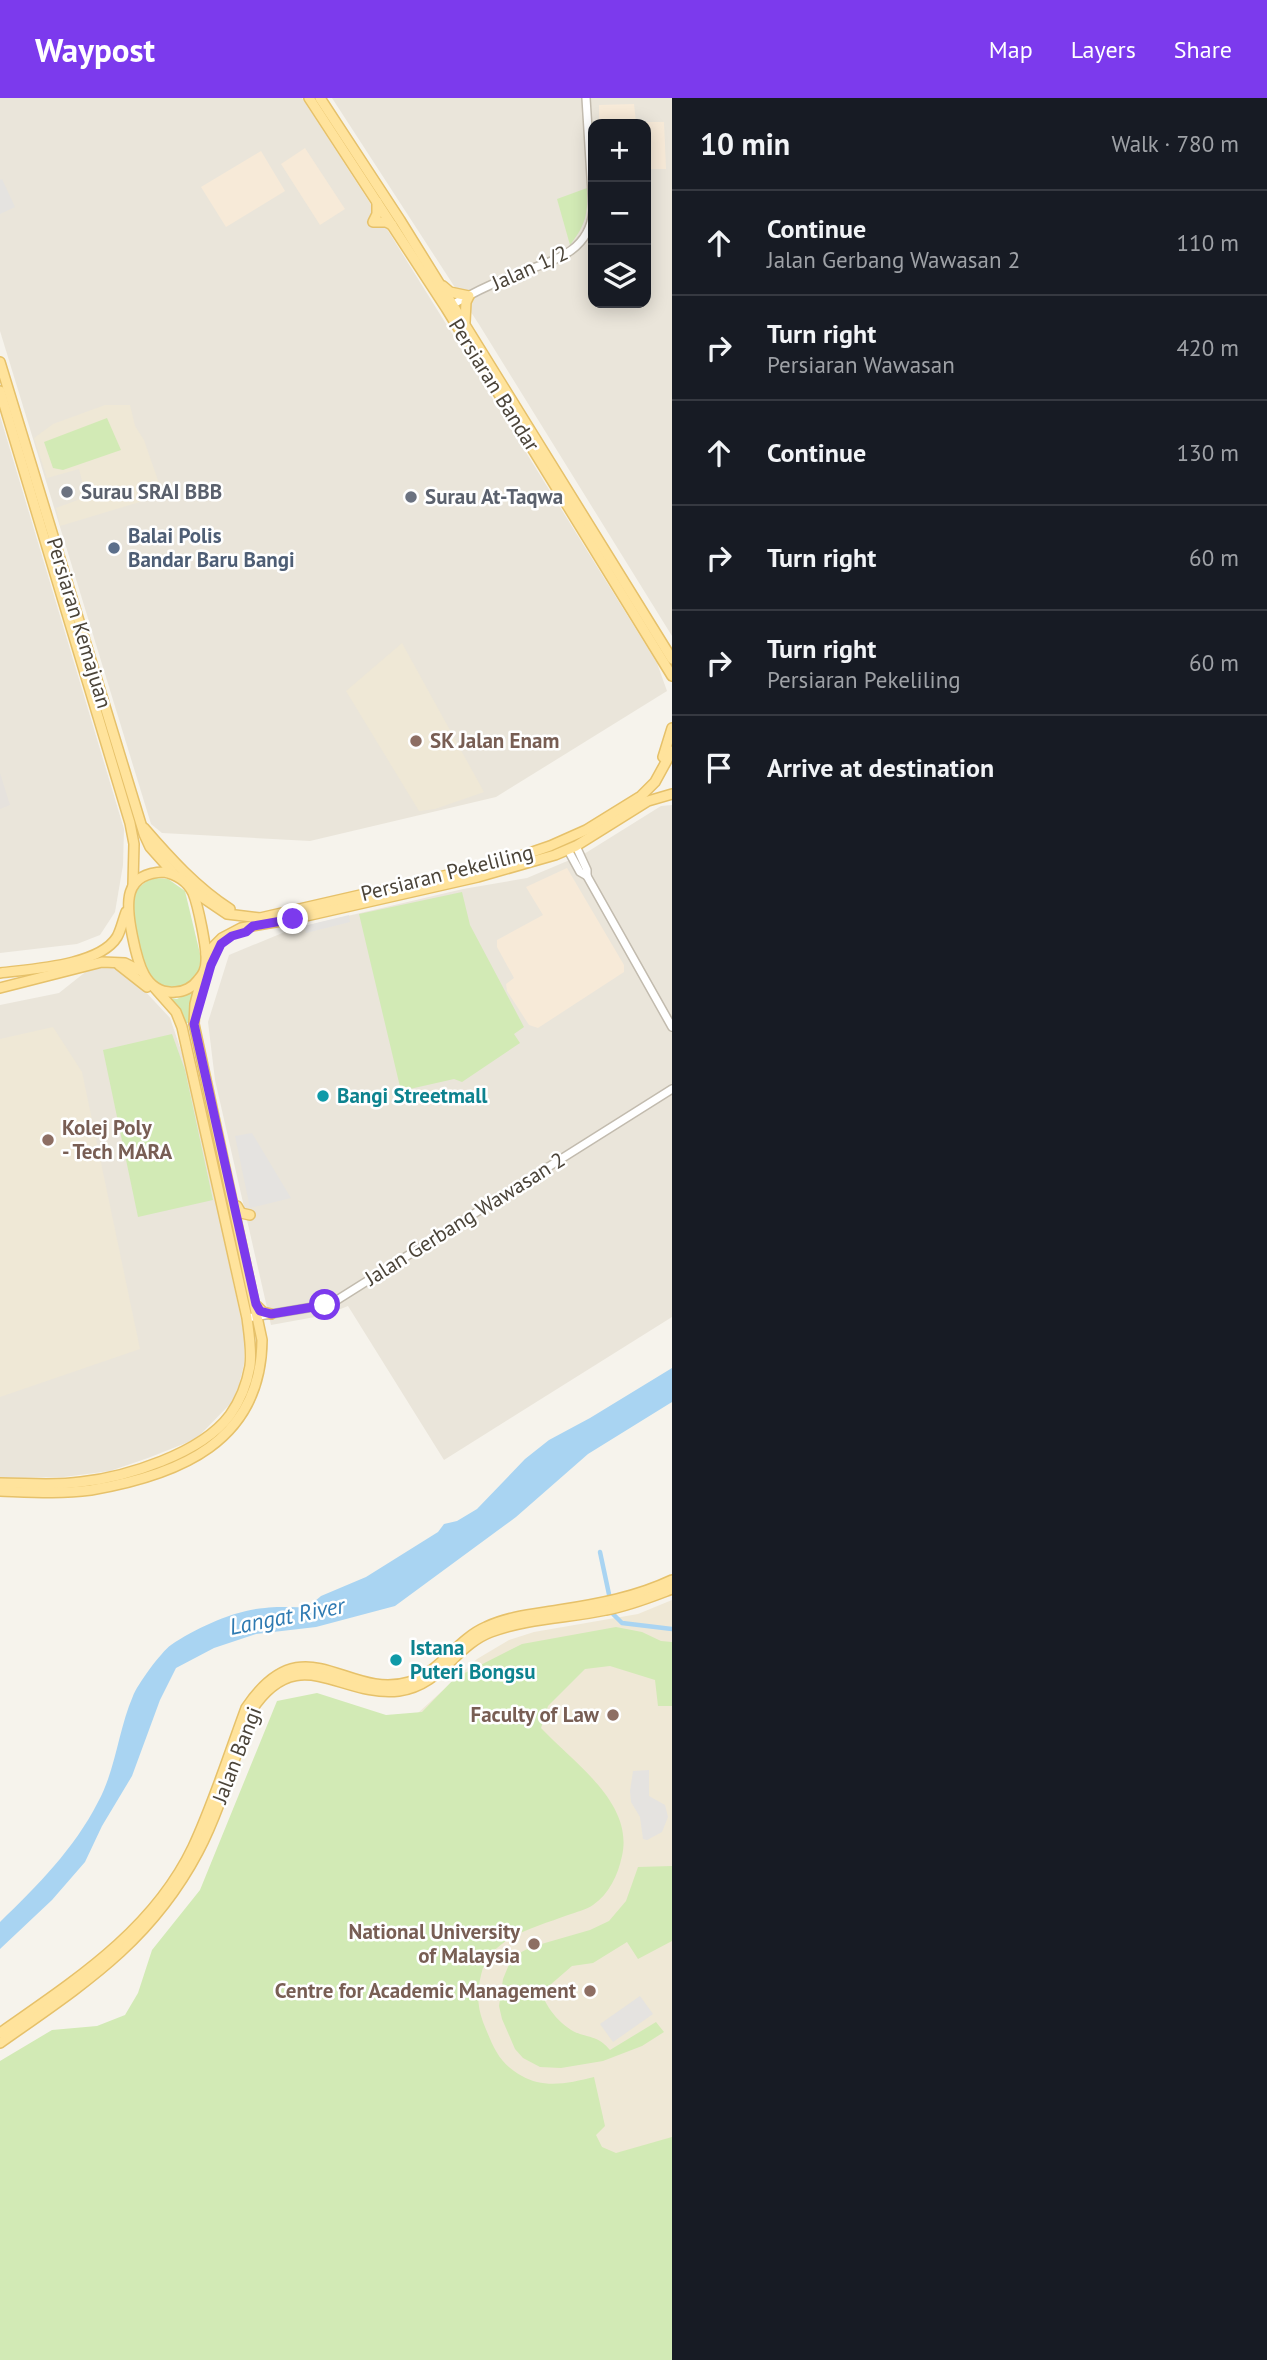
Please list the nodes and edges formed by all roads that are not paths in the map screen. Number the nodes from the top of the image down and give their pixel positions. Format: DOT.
graph roads {
  1 [pos="309,98"];
  2 [pos="320,98"];
  3 [pos="586,98"];
  4 [pos="591,182"];
  5 [pos="379,196"];
  6 [pos="397,223"];
  7 [pos="588,232"];
  8 [pos="439,284"];
  9 [pos="469,296"];
  10 [pos="449,306"];
  11 [pos="464,324"];
  12 [pos="0,362"];
  13 [pos="3,391"];
  14 [pos="0,416"];
  15 [pos="12,428"];
  16 [pos="670,660"];
  17 [pos="672,676"];
  18 [pos="672,683"];
  19 [pos="672,728"];
  20 [pos="672,751"];
  21 [pos="672,797"];
  22 [pos="611,814"];
  23 [pos="141,824"];
  24 [pos="572,848"];
  25 [pos="133,861"];
  26 [pos="175,875"];
  27 [pos="133,886"];
  28 [pos="192,891"];
  29 [pos="128,906"];
  30 [pos="124,917"];
  31 [pos="242,917"];
  32 [pos="253,926"];
  33 [pos="206,954"];
  34 [pos="112,962"];
  35 [pos="141,971"];
  36 [pos="0,973"];
  37 [pos="202,976"];
  38 [pos="153,986"];
  39 [pos="0,988"];
  40 [pos="194,1024"];
  41 [pos="672,1027"];
  42 [pos="187,1047"];
  43 [pos="672,1089"];
  44 [pos="233,1198"];
  45 [pos="250,1215"];
  46 [pos="266,1315"];
  47 [pos="247,1318"];
  48 [pos="200,1442"];
  49 [pos="180,1452"];
  50 [pos="195,1457"];
  51 [pos="0,1483"];
  52 [pos="70,1483"];
  53 [pos="40,1484"];
  54 [pos="0,1491"];
  55 [pos="58,1492"];
  56 [pos="672,1580"];
  57 [pos="672,1588"];
  58 [pos="611,1605"];
  59 [pos="0,2032"];
  60 [pos="0,2043"];
  1 -- 5 [label="main road, Persiaran Bandar"];
  2 -- 5 [label="main road, Persiaran Bandar"];
  3 -- 4 [label="street, Jalan 1/2"];
  5 -- 6 [label="main road, Persiaran Bandar"];
  5 -- 6 [label="main road, Persiaran Bandar"];
  5 -- 6 [label="main road"];
  6 -- 8 [label="main road, Persiaran Bandar"];
  6 -- 10 [label="main road, Persiaran Bandar"];
  7 -- 9 [label="street, Jalan 1/2"];
  8 -- 9 [label="main road"];
  8 -- 10 [label="main road, Persiaran Bandar"];
  9 -- 10 [label="street, Jalan 1/2"];
  9 -- 11 [label="main road"];
  10 -- 11 [label="main road, Persiaran Bandar"];
  10 -- 16 [label="main road, Persiaran Bandar"];
  11 -- 16 [label="main road, Persiaran Bandar"];
  12 -- 13 [label="main road, Persiaran Kemajuan"];
  13 -- 15 [label="main road, Persiaran Kemajuan"];
  13 -- 23 [label="main road, Persiaran Kemajuan"];
  14 -- 15 [label="main road"];
  15 -- 25 [label="main road, Persiaran Kemajuan"];
  16 -- 17 [label="main road, Persiaran Bandar"];
  16 -- 18 [label="main road"];
  19 -- 22 [label="main road"];
  20 -- 22 [label="main road, Persiaran Pekeliling"];
  21 -- 24 [label="main road, Persiaran Pekeliling"];
  22 -- 31 [label="main road, Persiaran Pekeliling"];
  23 -- 26 [label="main road, Persiaran Kemajuan"];
  23 -- 31 [label="main road"];
  24 -- 32 [label="main road, Persiaran Pekeliling"];
  24 -- 41 [label="street"];
  25 -- 27 [label="main road, Persiaran Kemajuan"];
  25 -- 30 [label="main road"];
  26 -- 27 [label="main road"];
  26 -- 28 [label="main road"];
  27 -- 29 [label="main road"];
  28 -- 31 [label="main road, Persiaran Pekeliling"];
  28 -- 33 [label="main road"];
  29 -- 30 [label="main road"];
  29 -- 35 [label="main road"];
  30 -- 36 [label="main road"];
  32 -- 33 [label="main road, Persiaran Pekeliling"];
  32 -- 40 [label="main road"];
  33 -- 37 [label="main road"];
  34 -- 35 [label="main road"];
  34 -- 39 [label="main road"];
  34 -- 42 [label="main road"];
  35 -- 38 [label="main road"];
  37 -- 38 [label="main road"];
  37 -- 40 [label="main road"];
  38 -- 42 [label="main road"];
  40 -- 44 [label="main road"];
  42 -- 47 [label="main road"];
  43 -- 46 [label="street, Jalan Gerbang Wawasan 2"];
  44 -- 45 [label="main road"];
  44 -- 46 [label="main road"];
  46 -- 47 [label="street, Jalan Gerbang Wawasan 2"];
  46 -- 50 [label="main road"];
  47 -- 48 [label="main road"];
  48 -- 49 [label="main road"];
  48 -- 50 [label="main road"];
  49 -- 50 [label="main road"];
  49 -- 52 [label="main road"];
  50 -- 55 [label="main road"];
  51 -- 53 [label="main road"];
  52 -- 53 [label="main road"];
  52 -- 55 [label="main road"];
  53 -- 55 [label="main road"];
  54 -- 55 [label="main road"];
  56 -- 58 [label="main road, Jalan Bangi"];
  57 -- 58 [label="main road, Jalan Bangi"];
  58 -- 59 [label="main road, Jalan Bangi"];
  58 -- 60 [label="main road, Jalan Bangi"];
}
